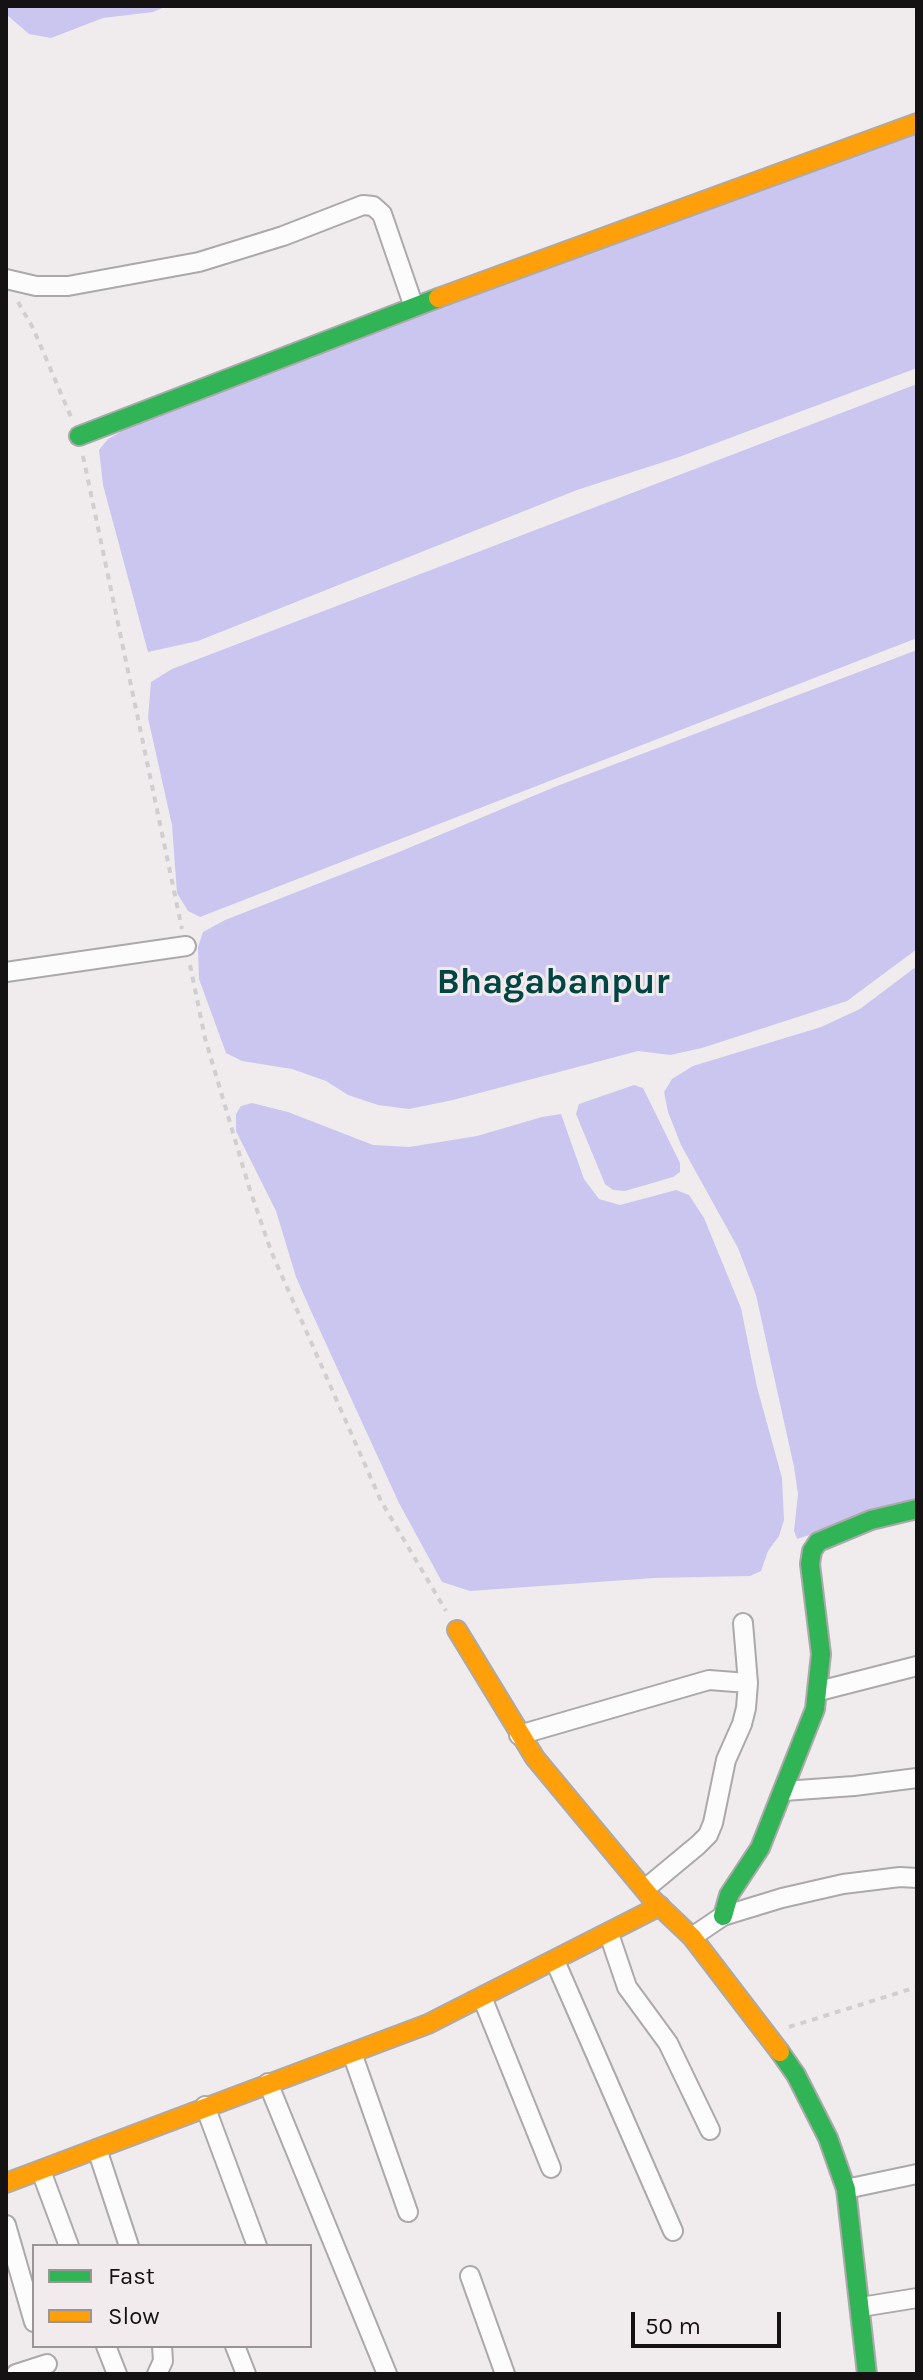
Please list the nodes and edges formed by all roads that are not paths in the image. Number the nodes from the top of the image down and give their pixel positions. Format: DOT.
graph roads {
  1 [pos="917,123"];
  2 [pos="6,279"];
  3 [pos="414,307"];
  4 [pos="79,436"];
  5 [pos="186,946"];
  6 [pos="6,972"];
  7 [pos="917,1509"];
  8 [pos="743,1623"];
  9 [pos="457,1630"];
  10 [pos="917,1666"];
  11 [pos="748,1683"];
  12 [pos="819,1691"];
  13 [pos="519,1735"];
  14 [pos="917,1778"];
  15 [pos="784,1791"];
  16 [pos="917,1878"];
  17 [pos="645,1889"];
  18 [pos="660,1906"];
  19 [pos="723,1916"];
  20 [pos="609,1934"];
  21 [pos="692,1937"];
  22 [pos="555,1961"];
  23 [pos="482,1997"];
  24 [pos="352,2053"];
  25 [pos="268,2083"];
  26 [pos="205,2106"];
  27 [pos="710,2130"];
  28 [pos="97,2149"];
  29 [pos="551,2168"];
  30 [pos="41,2171"];
  31 [pos="917,2174"];
  32 [pos="6,2183"];
  33 [pos="846,2189"];
  34 [pos="408,2212"];
  35 [pos="6,2225"];
  36 [pos="673,2231"];
  37 [pos="68,2244"];
  38 [pos="128,2244"];
  39 [pos="256,2244"];
  40 [pos="470,2276"];
  41 [pos="917,2298"];
  42 [pos="861,2307"];
  43 [pos="32,2315"];
  44 [pos="107,2348"];
  45 [pos="162,2348"];
  46 [pos="236,2348"];
  47 [pos="46,2361"];
  48 [pos="16,2374"];
  49 [pos="117,2374"];
  50 [pos="157,2374"];
  51 [pos="246,2374"];
  52 [pos="387,2374"];
  53 [pos="505,2374"];
  54 [pos="867,2374"];
  1 -- 3 [label="street"];
  2 -- 3 [label="street"];
  3 -- 4 [label="street"];
  5 -- 6 [label="street"];
  7 -- 12 [label="street"];
  8 -- 11 [label="street"];
  9 -- 13 [label="street"];
  10 -- 12 [label="street"];
  11 -- 13 [label="street"];
  11 -- 17 [label="street"];
  12 -- 15 [label="street"];
  13 -- 17 [label="street"];
  14 -- 15 [label="street"];
  15 -- 19 [label="street"];
  16 -- 19 [label="street"];
  17 -- 18 [label="street"];
  18 -- 20 [label="street"];
  18 -- 21 [label="street"];
  19 -- 21 [label="street"];
  20 -- 22 [label="street"];
  20 -- 27 [label="street"];
  21 -- 33 [label="street"];
  22 -- 23 [label="street"];
  22 -- 36 [label="street"];
  23 -- 24 [label="street"];
  23 -- 29 [label="street"];
  24 -- 25 [label="street"];
  24 -- 34 [label="street"];
  25 -- 26 [label="street"];
  25 -- 52 [label="street"];
  26 -- 28 [label="street"];
  26 -- 39 [label="street"];
  28 -- 30 [label="street"];
  28 -- 38 [label="street"];
  30 -- 32 [label="street"];
  30 -- 37 [label="street"];
  31 -- 33 [label="street"];
  33 -- 42 [label="street"];
  35 -- 43 [label="street"];
  40 -- 53 [label="street"];
  41 -- 42 [label="street"];
  42 -- 54 [label="street"];
  44 -- 49 [label="street"];
  45 -- 50 [label="street"];
  46 -- 51 [label="street"];
  47 -- 48 [label="street"];
}
